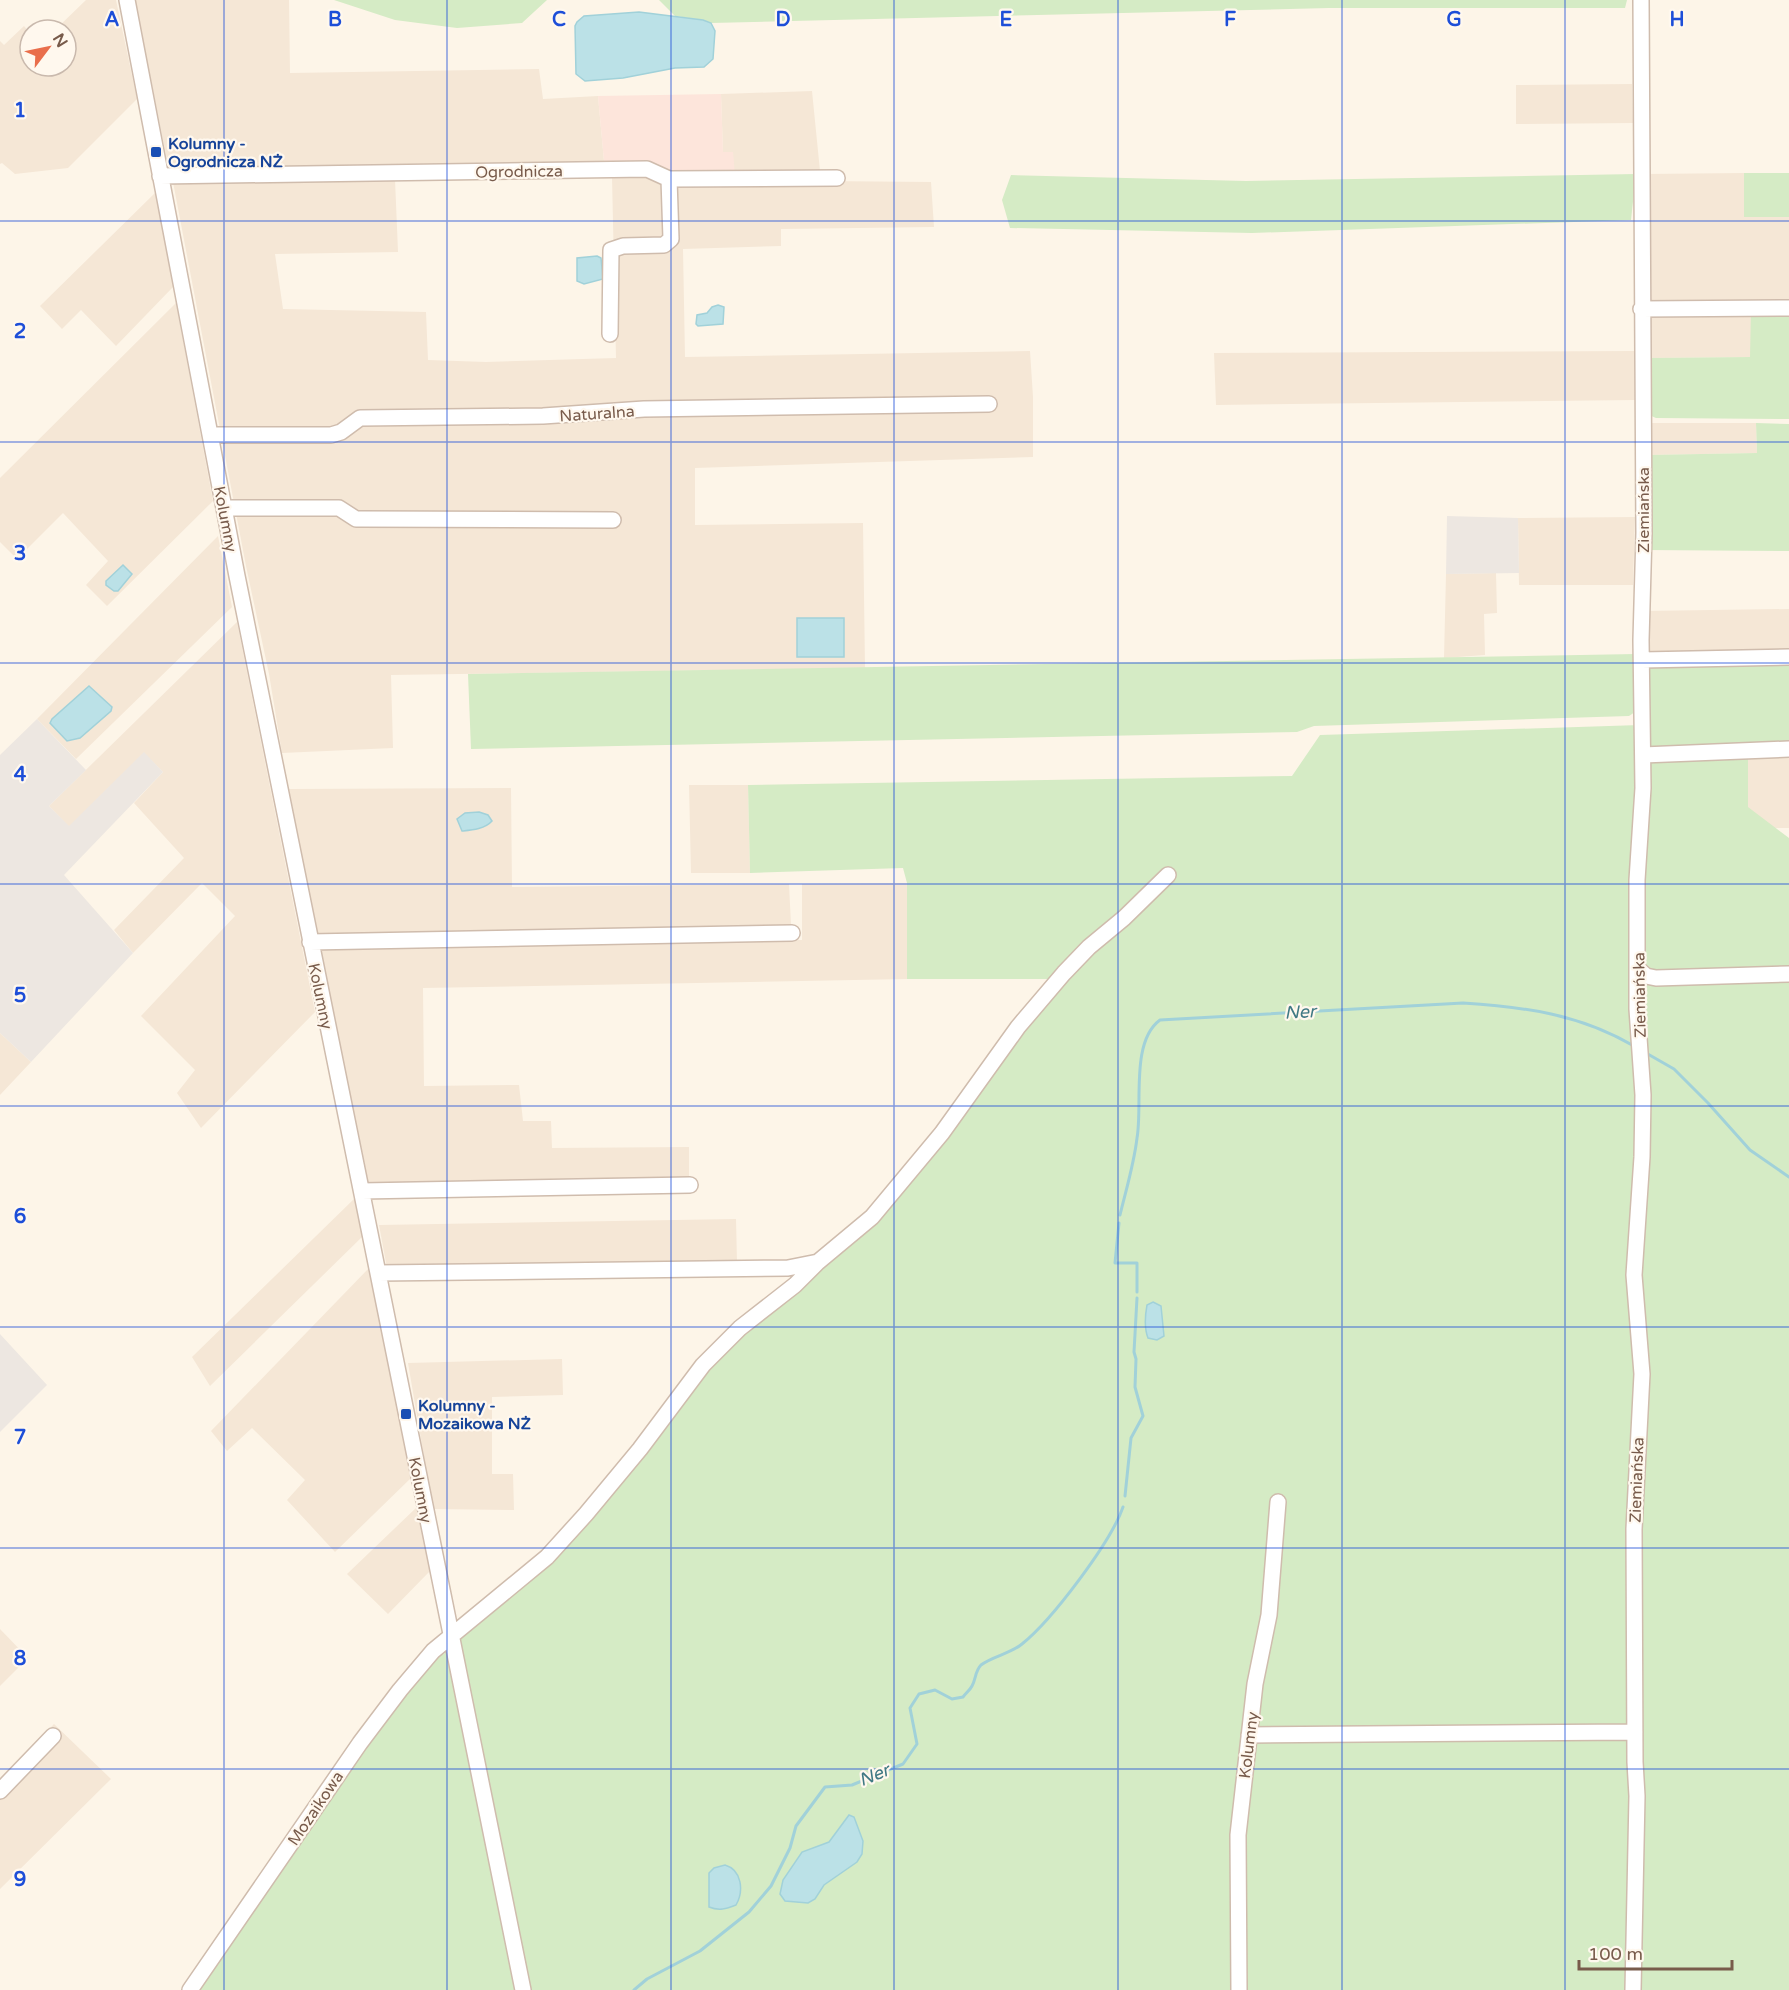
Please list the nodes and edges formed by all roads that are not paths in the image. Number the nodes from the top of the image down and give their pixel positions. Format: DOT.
graph roads {
  1 [pos="127,0"];
  2 [pos="1641,0"];
  3 [pos="160,176"];
  4 [pos="837,178"];
  5 [pos="669,179"];
  6 [pos="1789,308"];
  7 [pos="1641,309"];
  8 [pos="610,334"];
  9 [pos="989,404"];
  10 [pos="210,435"];
  11 [pos="224,508"];
  12 [pos="613,519"];
  13 [pos="1789,657"];
  14 [pos="1642,660"];
  15 [pos="1789,749"];
  16 [pos="1644,755"];
  17 [pos="1168,875"];
  18 [pos="792,933"];
  19 [pos="310,942"];
  20 [pos="1638,969"];
  21 [pos="1789,974"];
  22 [pos="690,1185"];
  23 [pos="362,1191"];
  24 [pos="818,1262"];
  25 [pos="378,1273"];
  26 [pos="1278,1502"];
  27 [pos="451,1636"];
  28 [pos="1635,1732"];
  29 [pos="1249,1735"];
  30 [pos="53,1736"];
  31 [pos="0,1791"];
  32 [pos="190,1990"];
  33 [pos="523,1990"];
  34 [pos="1239,1990"];
  35 [pos="1633,1990"];
  1 -- 3 [label="street, Kolumny"];
  2 -- 7 [label="street, Ziemiańska"];
  3 -- 5 [label="street, Ogrodnicza"];
  3 -- 10 [label="street, Kolumny"];
  4 -- 5 [label="street, Ogrodnicza"];
  5 -- 8 [label="street"];
  6 -- 7 [label="street"];
  7 -- 14 [label="street, Ziemiańska"];
  9 -- 10 [label="street, Naturalna"];
  10 -- 11 [label="street, Kolumny"];
  11 -- 12 [label="street"];
  11 -- 19 [label="street, Kolumny"];
  13 -- 14 [label="street"];
  14 -- 16 [label="street, Ziemiańska"];
  15 -- 16 [label="street"];
  16 -- 20 [label="street, Ziemiańska"];
  17 -- 24 [label="street, Mozaikowa"];
  18 -- 19 [label="street"];
  19 -- 23 [label="street, Kolumny"];
  20 -- 21 [label="street"];
  20 -- 28 [label="street, Ziemiańska"];
  22 -- 23 [label="street"];
  23 -- 25 [label="street, Kolumny"];
  24 -- 25 [label="street"];
  24 -- 27 [label="street, Mozaikowa"];
  25 -- 27 [label="street, Kolumny"];
  26 -- 29 [label="street, Kolumny"];
  27 -- 32 [label="street, Mozaikowa"];
  27 -- 33 [label="street, Kolumny"];
  28 -- 29 [label="street"];
  28 -- 35 [label="street, Ziemiańska"];
  29 -- 34 [label="street, Kolumny"];
  30 -- 31 [label="street"];
}
